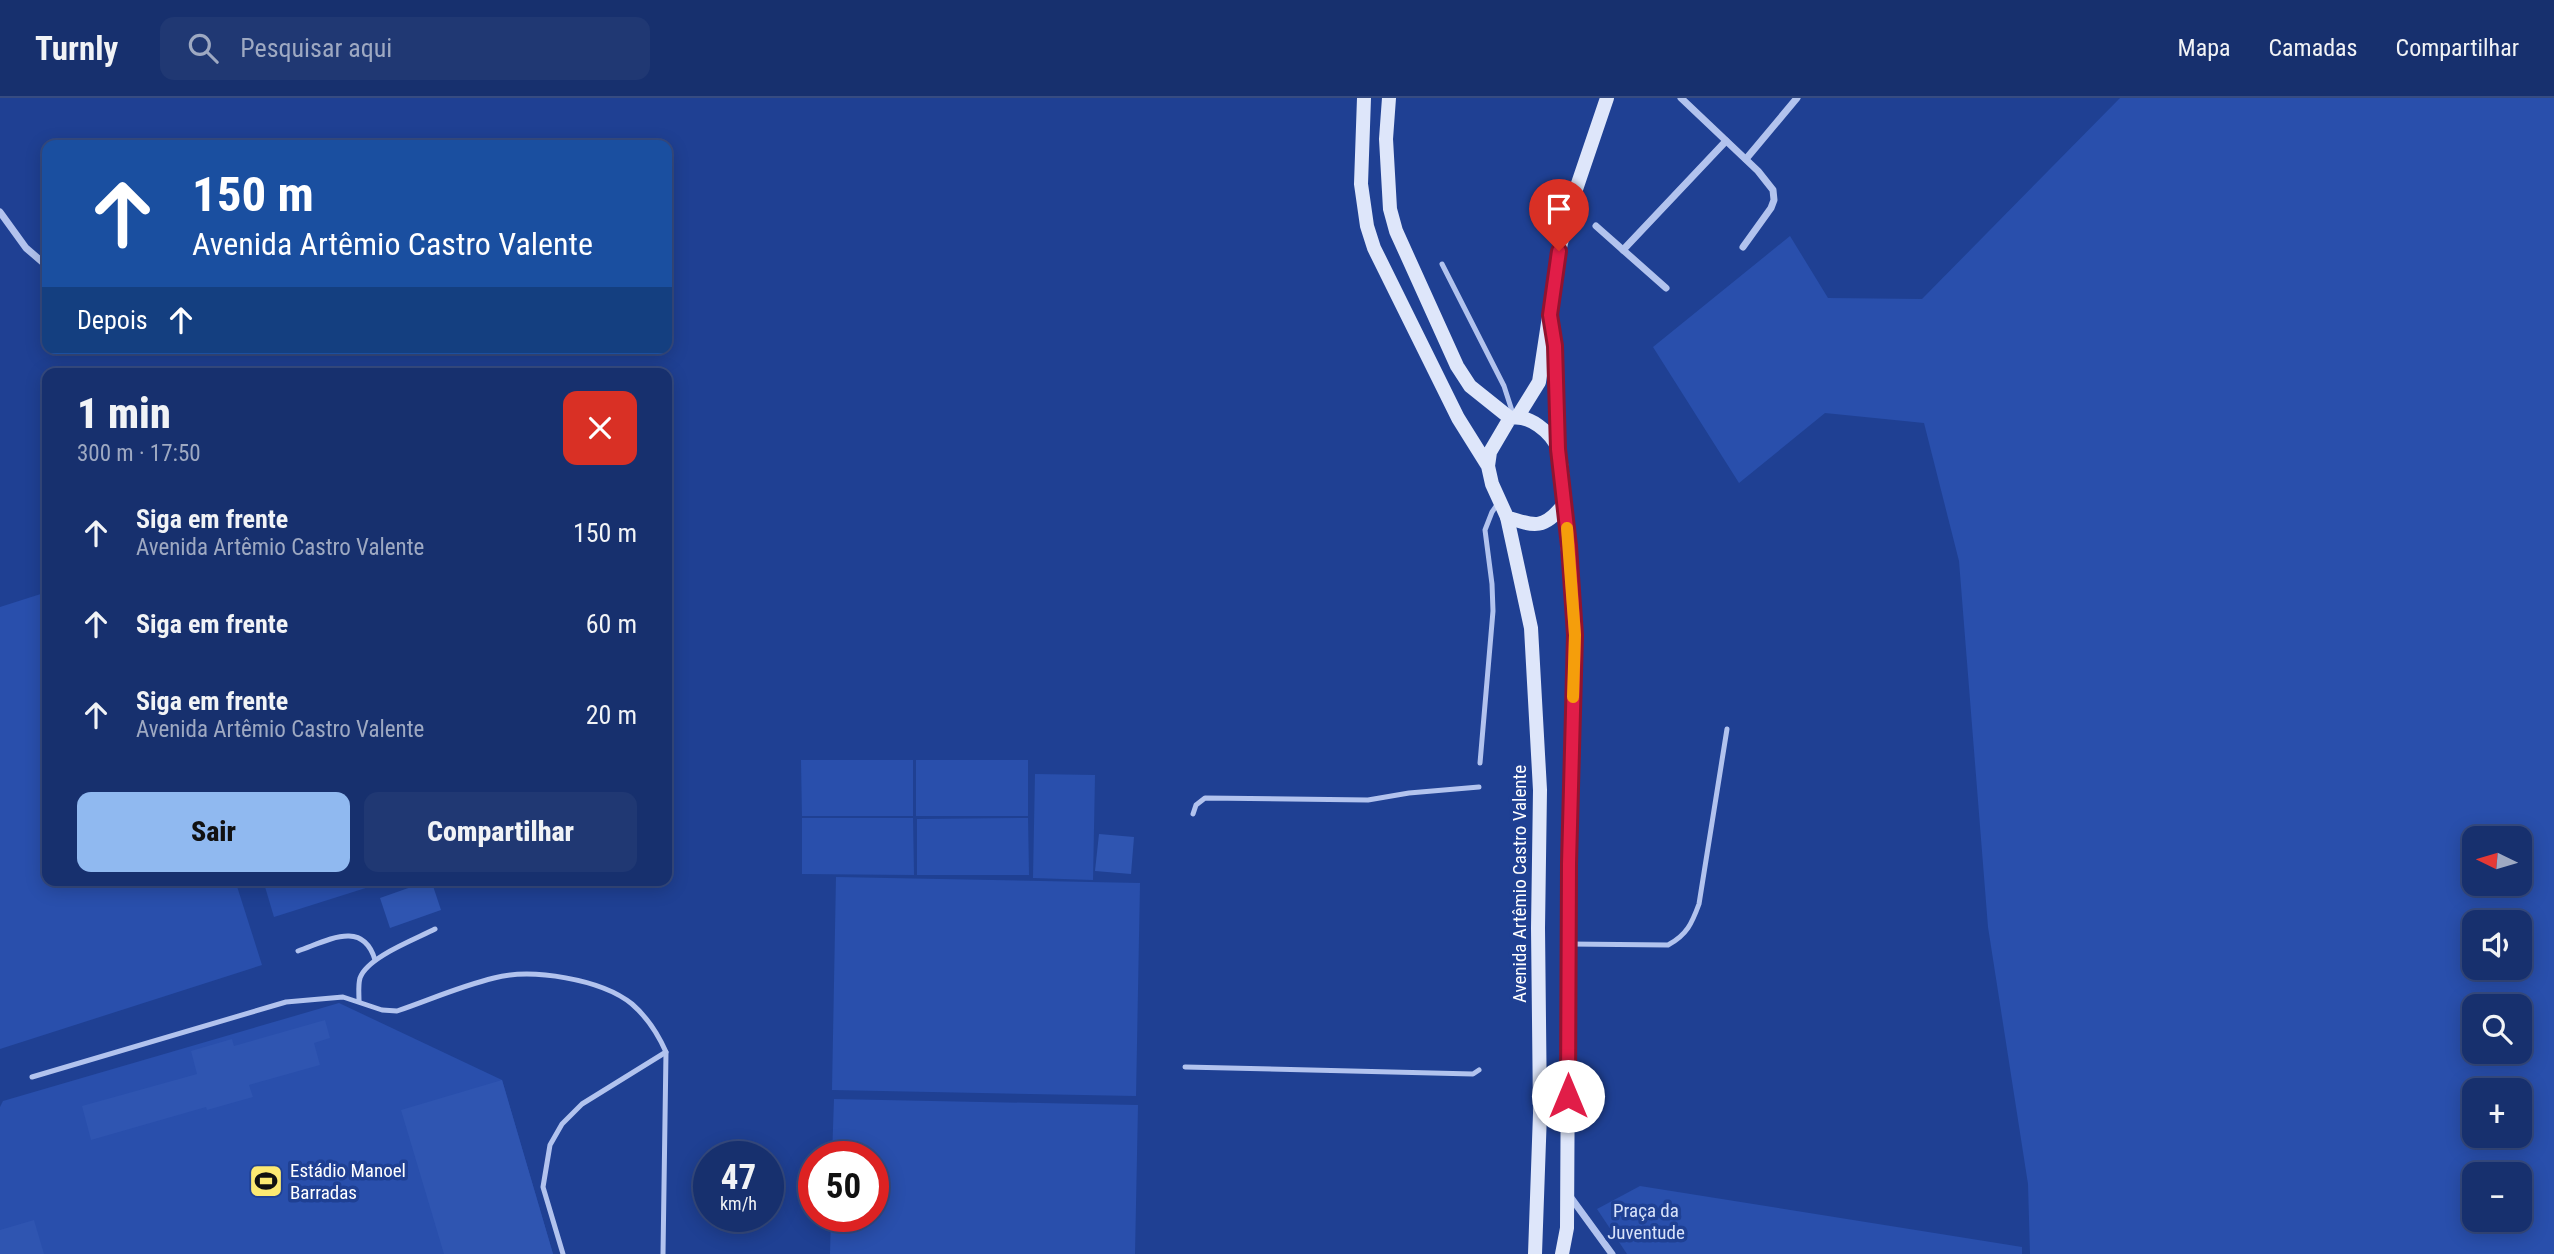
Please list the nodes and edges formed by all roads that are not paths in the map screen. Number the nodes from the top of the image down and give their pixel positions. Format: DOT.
graph roads {
  1 [pos="1364,98"];
  2 [pos="1389,98"];
  3 [pos="1607,98"];
  4 [pos="1681,98"];
  5 [pos="1697,98"];
  6 [pos="1797,98"];
  7 [pos="1690,106"];
  8 [pos="1726,141"];
  9 [pos="1746,159"];
  10 [pos="0,212"];
  11 [pos="1597,226"];
  12 [pos="1743,247"];
  13 [pos="1623,250"];
  14 [pos="42,262"];
  15 [pos="1442,264"];
  16 [pos="1666,288"];
  17 [pos="1550,315"];
  18 [pos="1514,417"];
  19 [pos="1558,449"];
  20 [pos="1488,466"];
  21 [pos="1499,502"];
  22 [pos="1564,504"];
  23 [pos="1507,517"];
  24 [pos="1727,729"];
  25 [pos="1480,763"];
  26 [pos="1479,787"];
  27 [pos="1193,814"];
  28 [pos="435,929"];
  29 [pos="1569,944"];
  30 [pos="298,951"];
  31 [pos="375,960"];
  32 [pos="359,1001"];
  33 [pos="666,1052"];
  34 [pos="1185,1067"];
  35 [pos="1479,1070"];
  36 [pos="32,1077"];
  37 [pos="1567,1192"];
  38 [pos="563,1254"];
  39 [pos="663,1254"];
  40 [pos="1535,1254"];
  41 [pos="1562,1254"];
  42 [pos="1612,1254"];
  1 -- 20 [label="main road"];
  2 -- 18 [label="main road"];
  3 -- 17 [label="main road"];
  4 -- 7 [label="street"];
  5 -- 7 [label="street"];
  6 -- 9 [label="street"];
  7 -- 8 [label="street"];
  8 -- 9 [label="street"];
  8 -- 13 [label="street"];
  9 -- 12 [label="street"];
  10 -- 14 [label="street"];
  11 -- 13 [label="street"];
  13 -- 16 [label="street"];
  15 -- 18 [label="lane"];
  17 -- 18 [label="main road"];
  17 -- 19 [label="main road"];
  18 -- 19 [label="main road"];
  18 -- 20 [label="main road"];
  19 -- 22 [label="main road"];
  20 -- 21 [label="main road"];
  21 -- 23 [label="main road"];
  21 -- 25 [label="lane"];
  22 -- 23 [label="main road"];
  22 -- 29 [label="main road"];
  23 -- 40 [label="main road, Avenida Artêmio Castro Valente"];
  24 -- 29 [label="lane"];
  26 -- 27 [label="lane"];
  28 -- 31 [label="lane"];
  29 -- 37 [label="main road"];
  30 -- 31 [label="lane"];
  31 -- 32 [label="lane"];
  32 -- 33 [label="lane"];
  32 -- 36 [label="lane"];
  33 -- 38 [label="lane"];
  33 -- 39 [label="lane"];
  34 -- 35 [label="lane"];
  37 -- 41 [label="main road"];
  37 -- 42 [label="street"];
}
